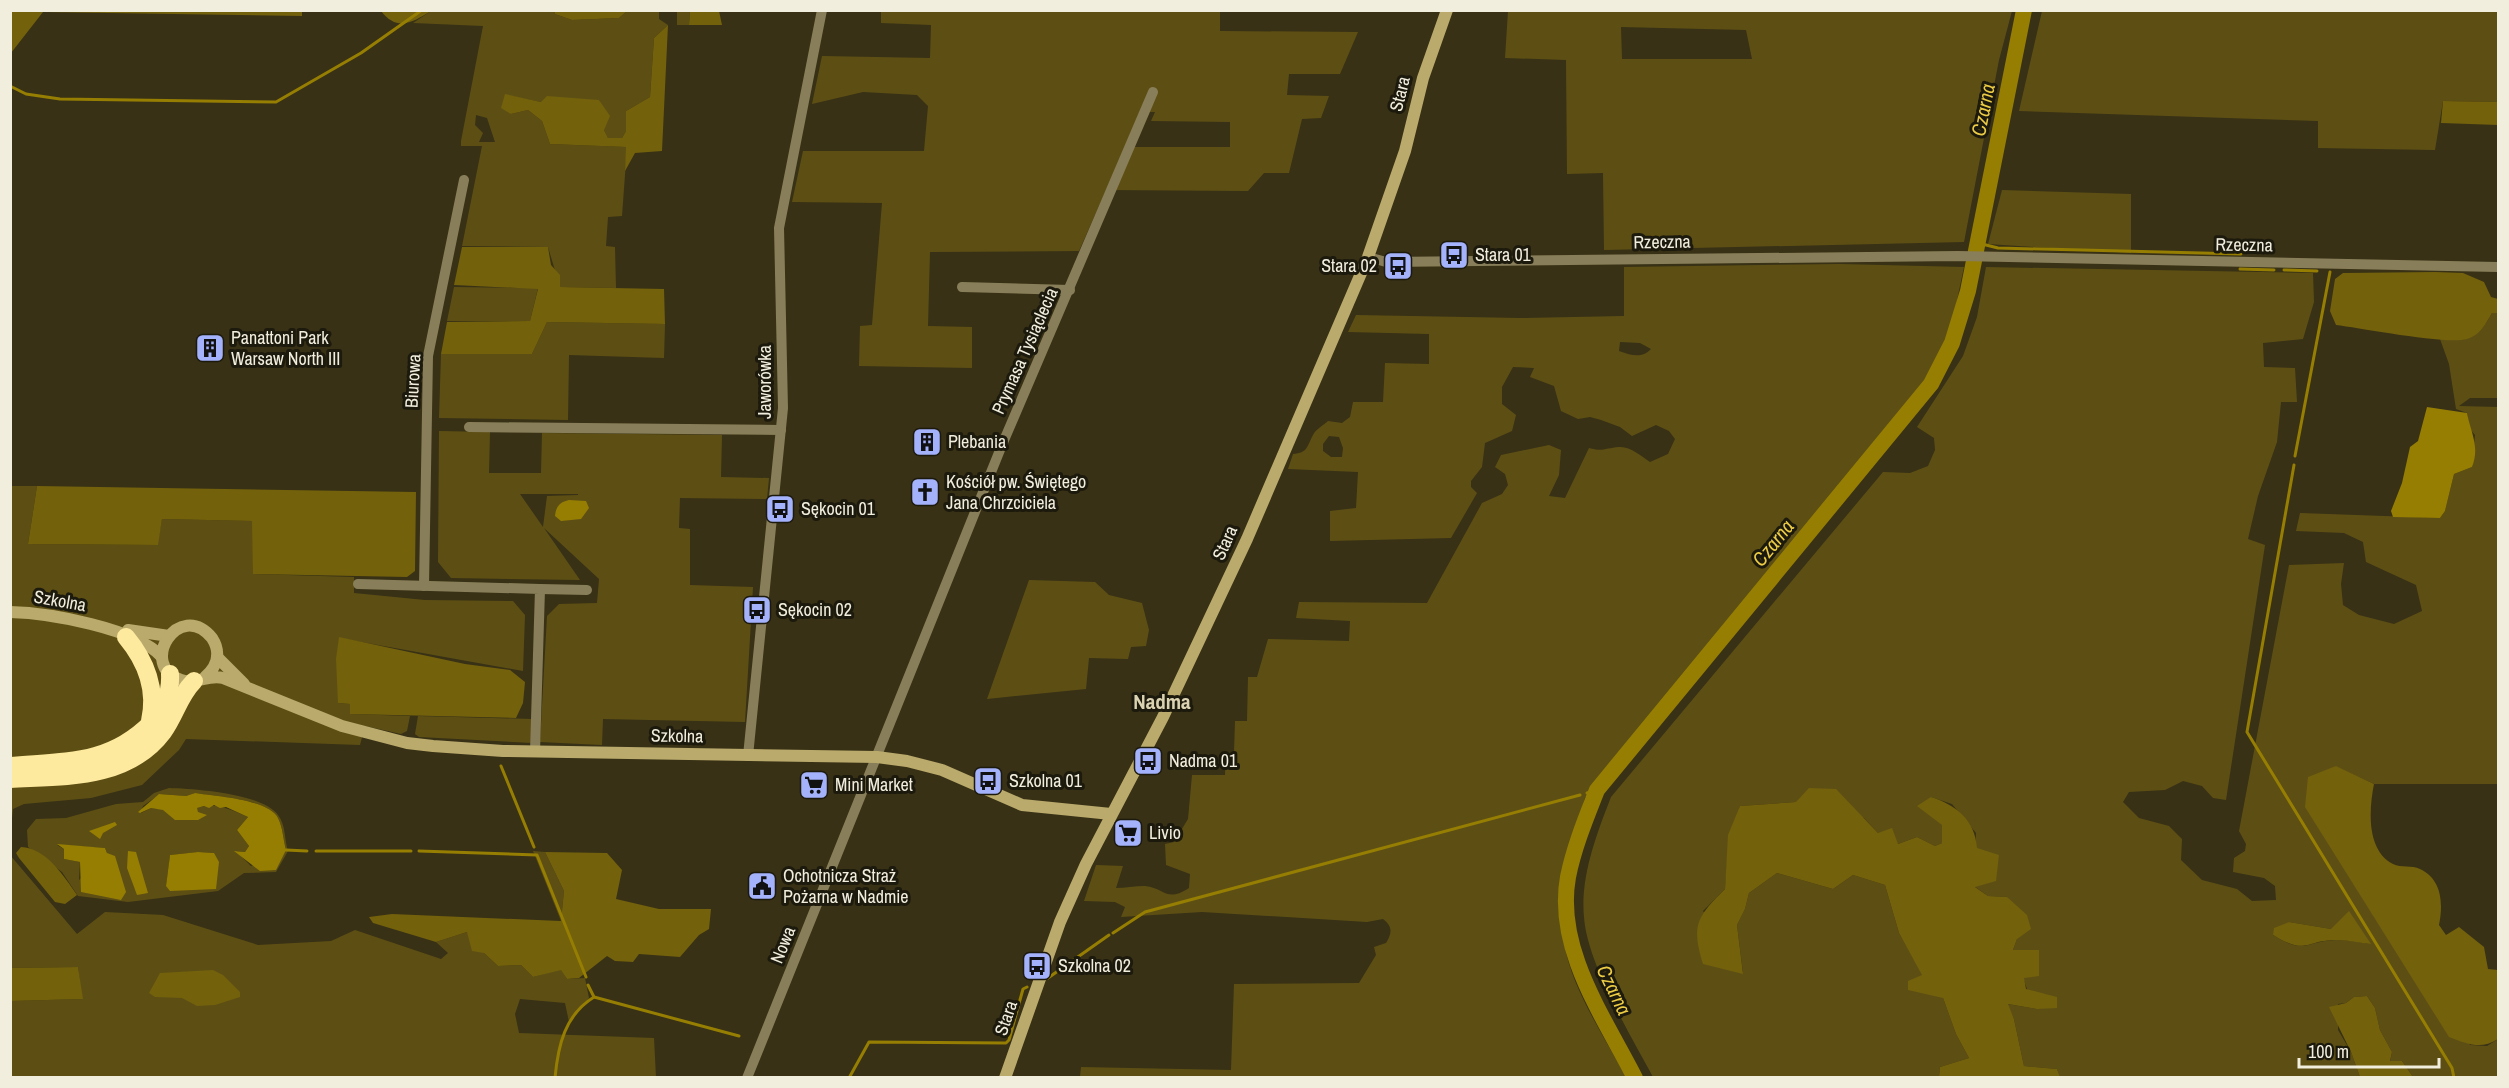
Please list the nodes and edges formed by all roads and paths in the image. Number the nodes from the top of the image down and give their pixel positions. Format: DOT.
graph roads {
  1 [pos="822,10"];
  2 [pos="1447,10"];
  3 [pos="1153,92"];
  4 [pos="464,180"];
  5 [pos="1368,257"];
  6 [pos="2499,267"];
  7 [pos="962,287"];
  8 [pos="1070,290"];
  9 [pos="469,427"];
  10 [pos="781,430"];
  11 [pos="358,585"];
  12 [pos="424,586"];
  13 [pos="540,589"];
  14 [pos="587,590"];
  15 [pos="10,612"];
  16 [pos="103,628"];
  17 [pos="169,636"];
  18 [pos="126,637"];
  19 [pos="162,657"];
  20 [pos="217,657"];
  21 [pos="170,674"];
  22 [pos="199,679"];
  23 [pos="244,685"];
  24 [pos="149,725"];
  25 [pos="535,752"];
  26 [pos="748,756"];
  27 [pos="877,758"];
  28 [pos="10,766"];
  29 [pos="10,779"];
  30 [pos="1111,814"];
  31 [pos="747,1077"];
  32 [pos="1005,1077"];
  1 -- 10 [label="street, Jaworówka"];
  2 -- 5 [label="street, Stara"];
  3 -- 8 [label="street, Prymasa Tysiąclecia"];
  4 -- 12 [label="street, Biurowa"];
  5 -- 6 [label="street, Rzeczna"];
  5 -- 30 [label="street, Stara"];
  7 -- 8 [label="street"];
  8 -- 27 [label="street, Prymasa Tysiąclecia"];
  9 -- 10 [label="street"];
  10 -- 26 [label="street, Jaworówka"];
  11 -- 12 [label="street"];
  12 -- 13 [label="street"];
  13 -- 14 [label="street"];
  13 -- 25 [label="street"];
  15 -- 16 [label="street, Szkolna"];
  16 -- 17 [label="street, Szkolna"];
  16 -- 18 [label="street, Szkolna"];
  17 -- 19 [label="street"];
  17 -- 20 [label="street, Szkolna"];
  18 -- 19 [label="street, Szkolna"];
  18 -- 24 [label="highway"];
  19 -- 21 [label="street"];
  20 -- 22 [label="street"];
  20 -- 23 [label="street, Szkolna"];
  21 -- 22 [label="street, Szkolna"];
  21 -- 24 [label="highway"];
  22 -- 23 [label="street, Szkolna"];
  22 -- 29 [label="highway"];
  23 -- 25 [label="street, Szkolna"];
  24 -- 28 [label="highway"];
  25 -- 26 [label="street, Szkolna"];
  26 -- 27 [label="street, Szkolna"];
  27 -- 30 [label="street, Szkolna"];
  27 -- 31 [label="street, Nowa"];
  30 -- 32 [label="street, Stara"];
}
